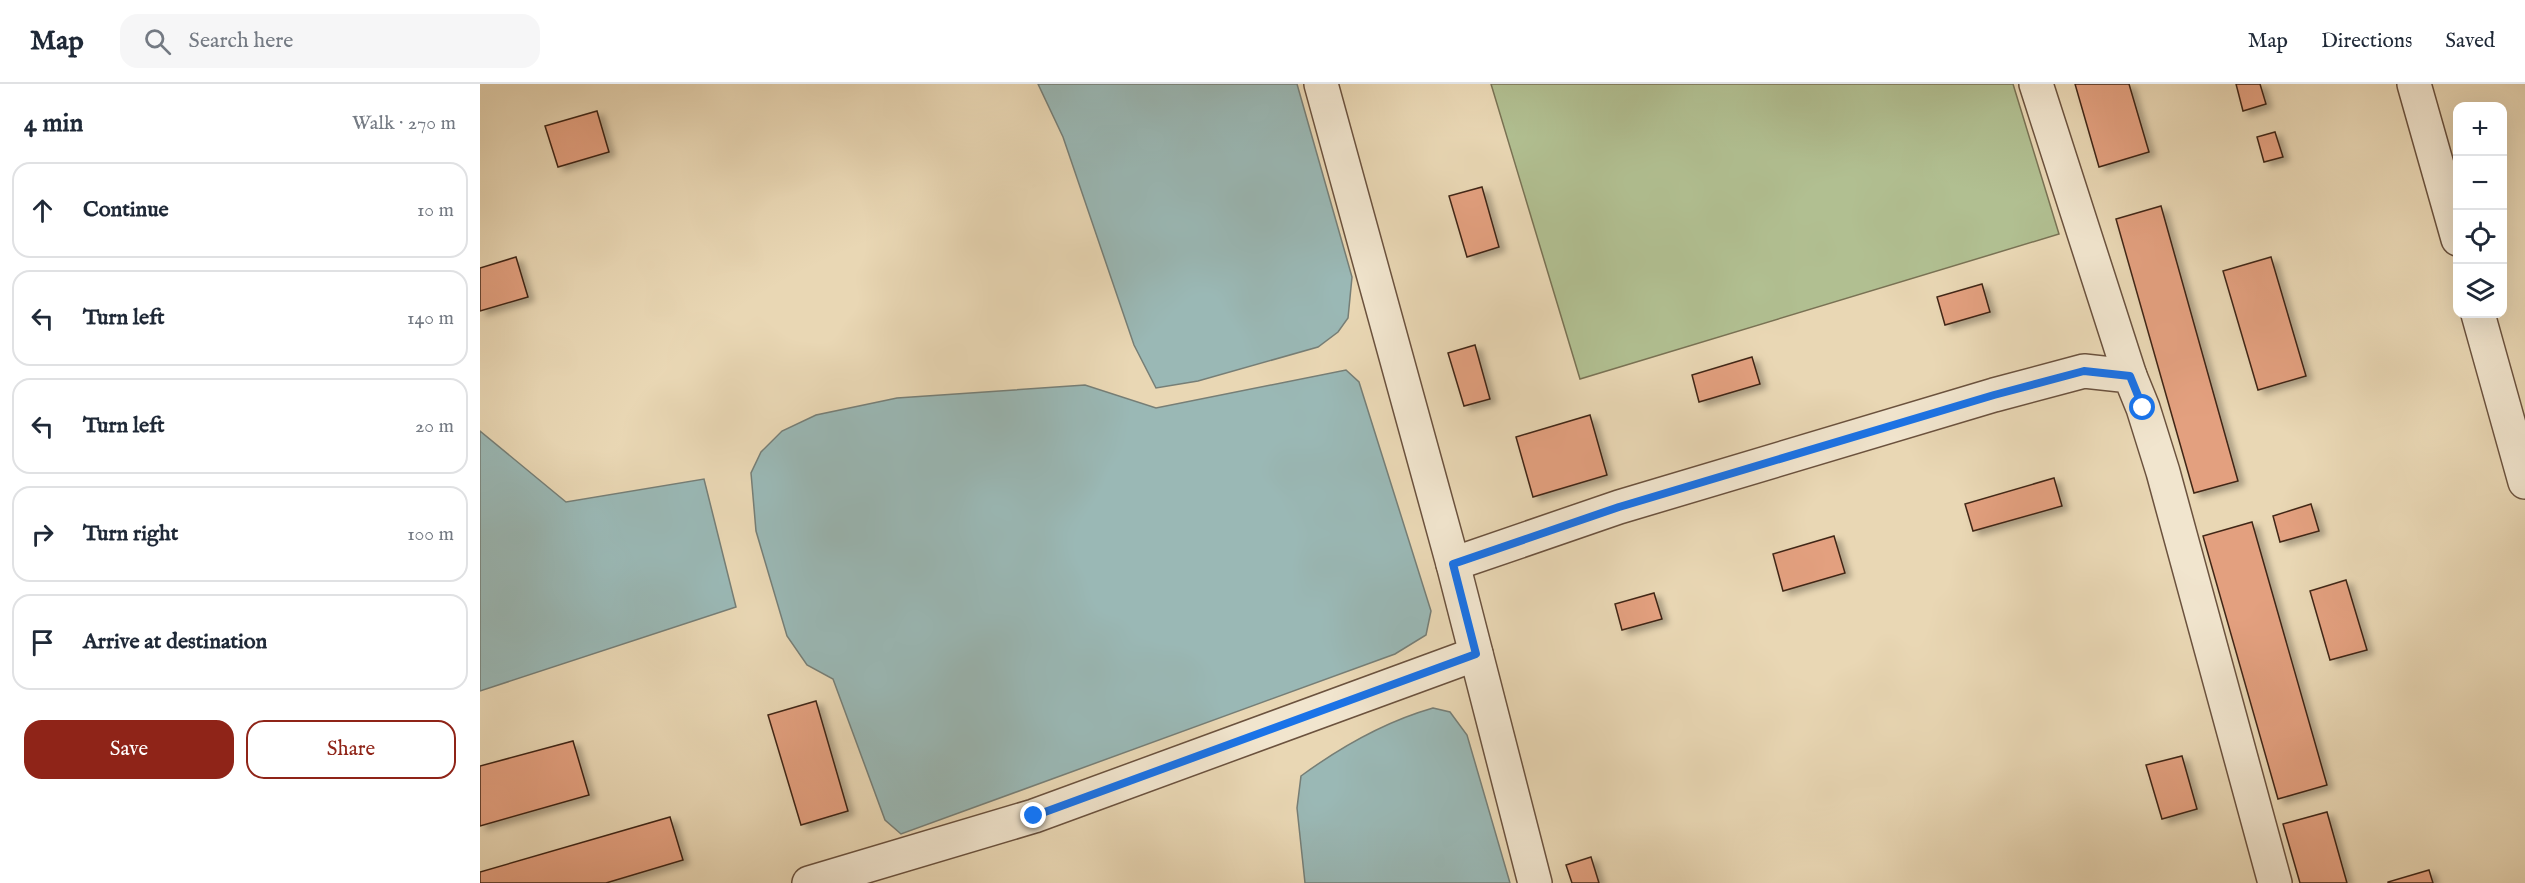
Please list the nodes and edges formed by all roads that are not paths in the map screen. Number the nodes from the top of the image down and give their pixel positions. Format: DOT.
graph roads {
  1 [pos="1321,84"];
  2 [pos="2036,84"];
  3 [pos="2415,84"];
  4 [pos="2453,224"];
  5 [pos="2479,318"];
  6 [pos="2130,376"];
  7 [pos="2525,482"];
  8 [pos="1453,564"];
  9 [pos="1476,654"];
  10 [pos="809,883"];
  11 [pos="1535,883"];
  12 [pos="2274,883"];
  1 -- 8 [label="lane"];
  2 -- 6 [label="lane"];
  3 -- 4 [label="lane"];
  5 -- 7 [label="lane"];
  6 -- 8 [label="lane"];
  6 -- 12 [label="lane"];
  8 -- 9 [label="lane"];
  9 -- 10 [label="lane"];
  9 -- 11 [label="lane"];
}
